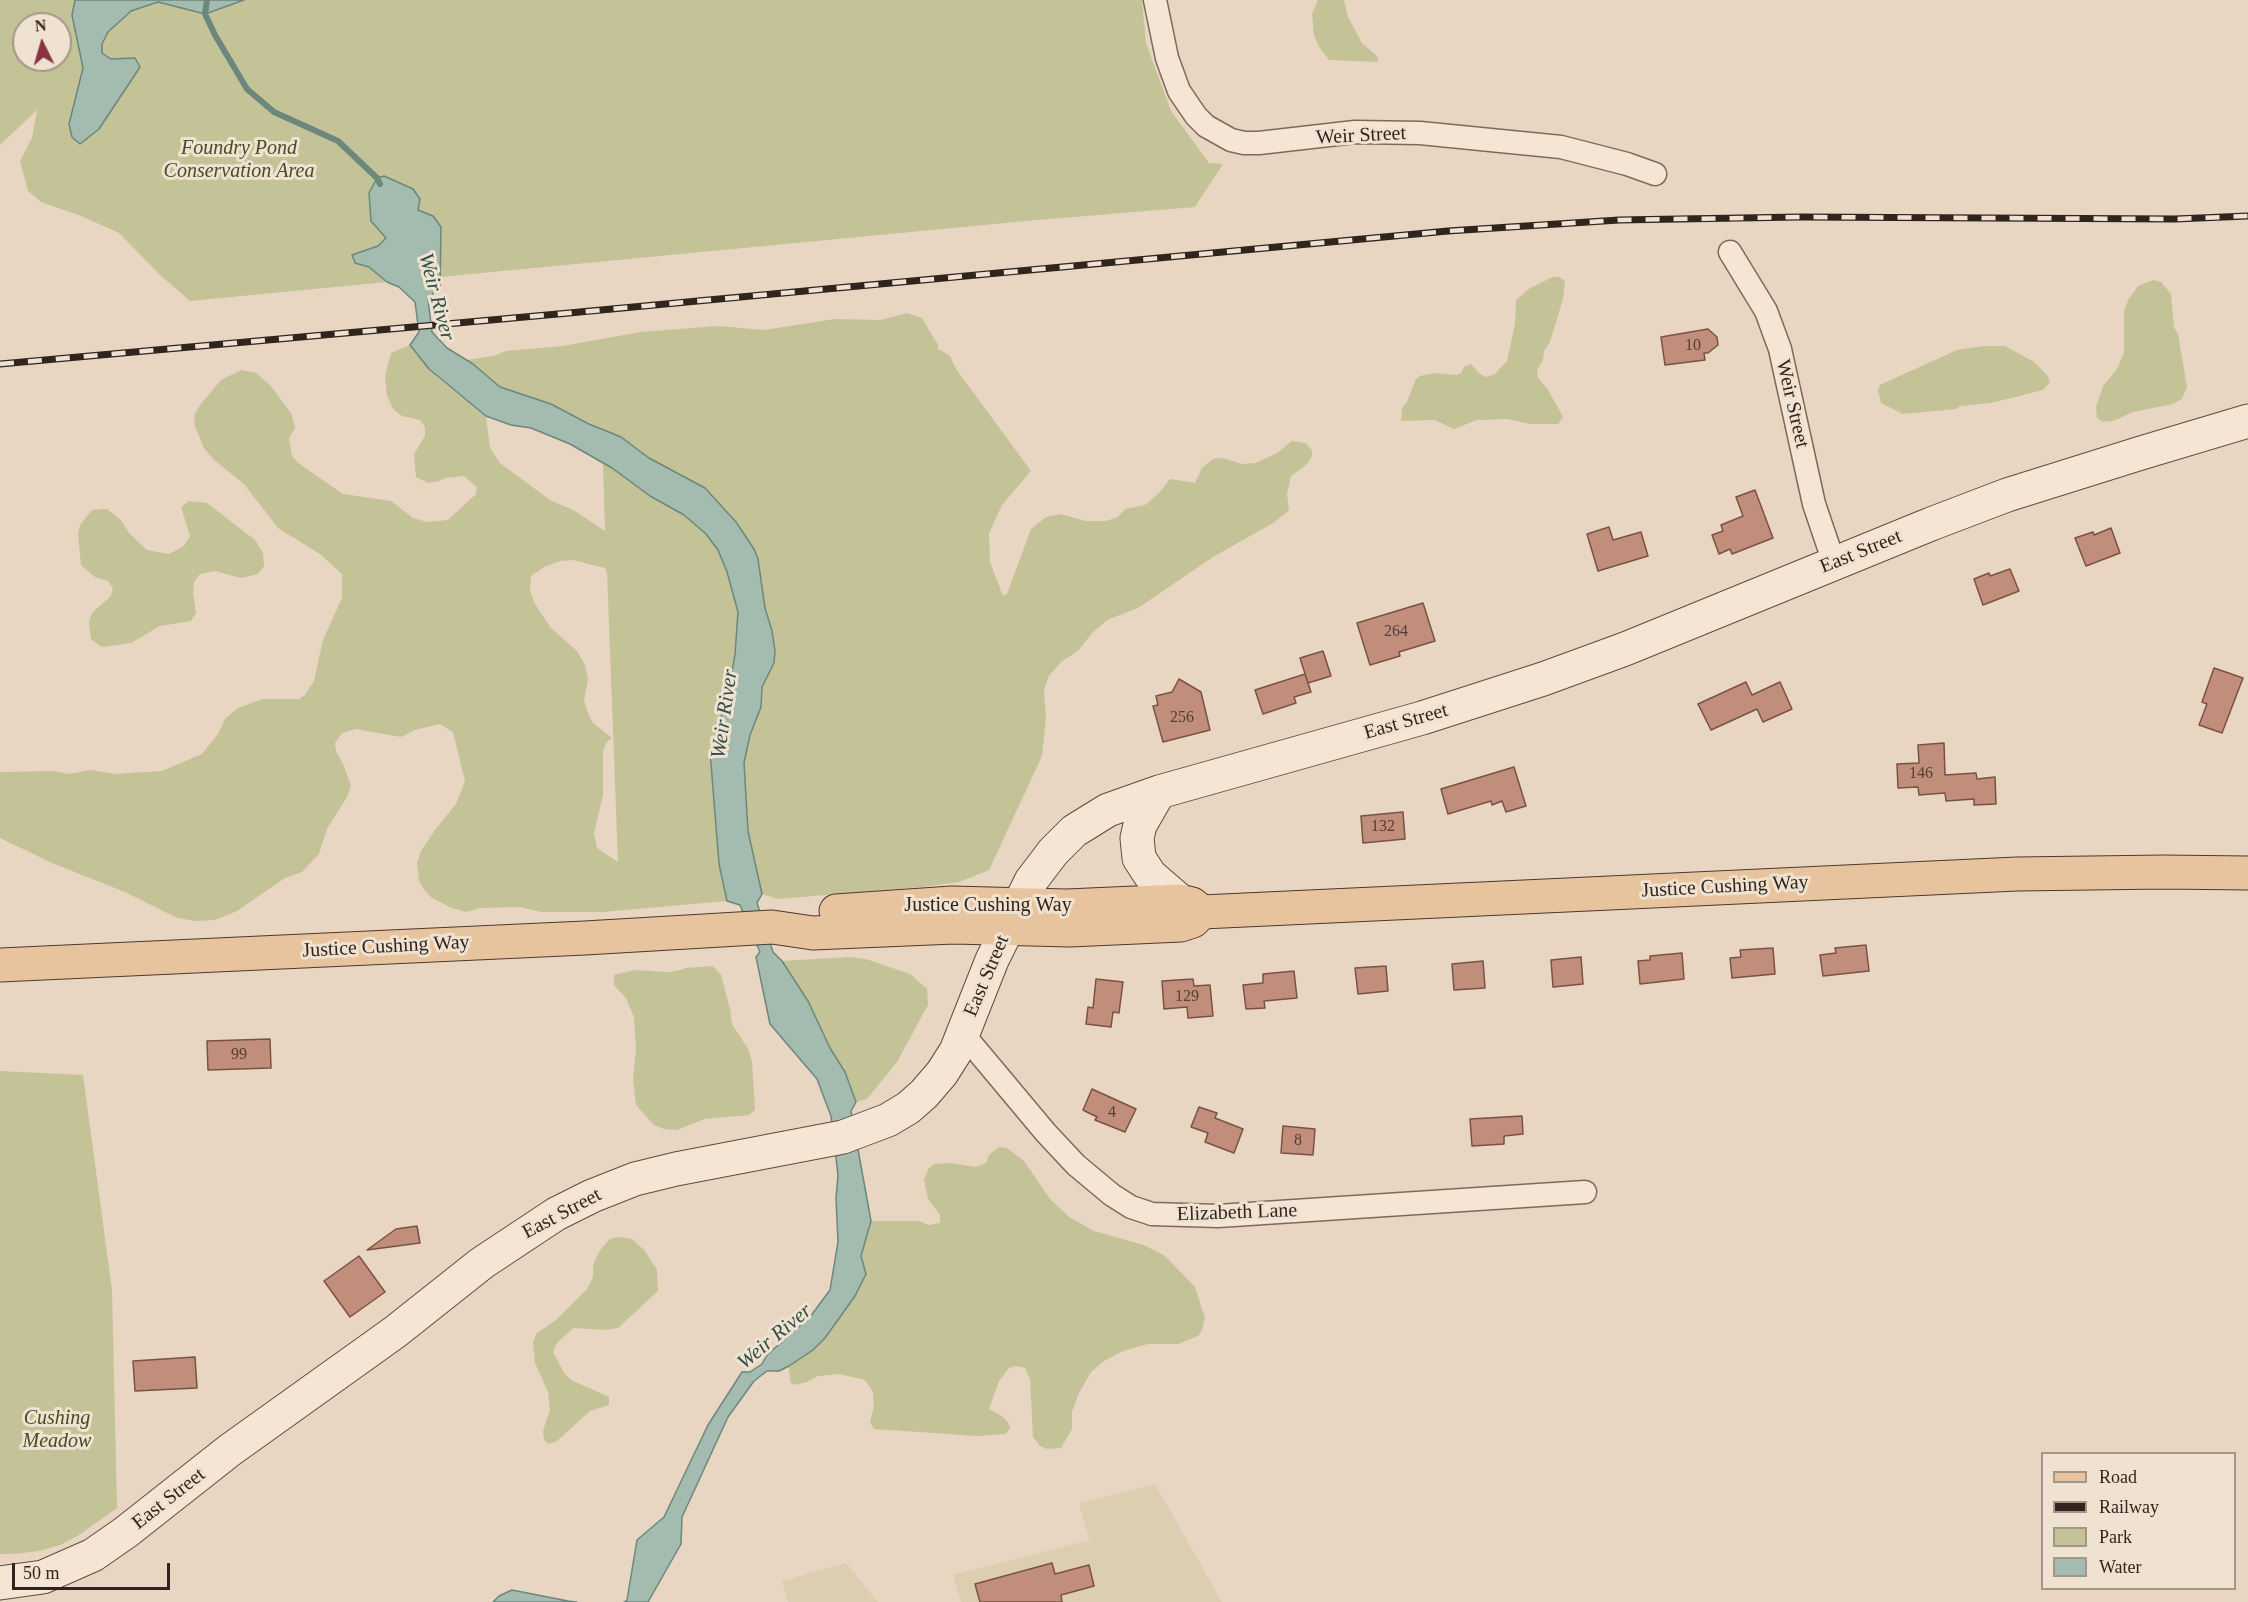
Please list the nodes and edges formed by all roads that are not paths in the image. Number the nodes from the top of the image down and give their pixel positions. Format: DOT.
graph roads {
  1 [pos="1155,0"];
  2 [pos="1655,174"];
  3 [pos="1730,252"];
  4 [pos="2248,421"];
  5 [pos="1834,563"];
  6 [pos="1159,792"];
  7 [pos="2248,873"];
  8 [pos="1191,906"];
  9 [pos="1012,916"];
  10 [pos="0,966"];
  11 [pos="964,1035"];
  12 [pos="1585,1192"];
  13 [pos="0,1583"];
  1 -- 2 [label="street, Weir Street"];
  3 -- 5 [label="street, Weir Street"];
  4 -- 5 [label="main road, East Street"];
  5 -- 6 [label="main road, East Street"];
  6 -- 8 [label="main road"];
  6 -- 9 [label="main road, East Street"];
  7 -- 8 [label="main road, Justice Cushing Way"];
  8 -- 9 [label="main road, Justice Cushing Way"];
  9 -- 10 [label="main road, Justice Cushing Way"];
  9 -- 11 [label="main road, East Street"];
  11 -- 12 [label="street, Elizabeth Lane"];
  11 -- 13 [label="main road, East Street"];
}
